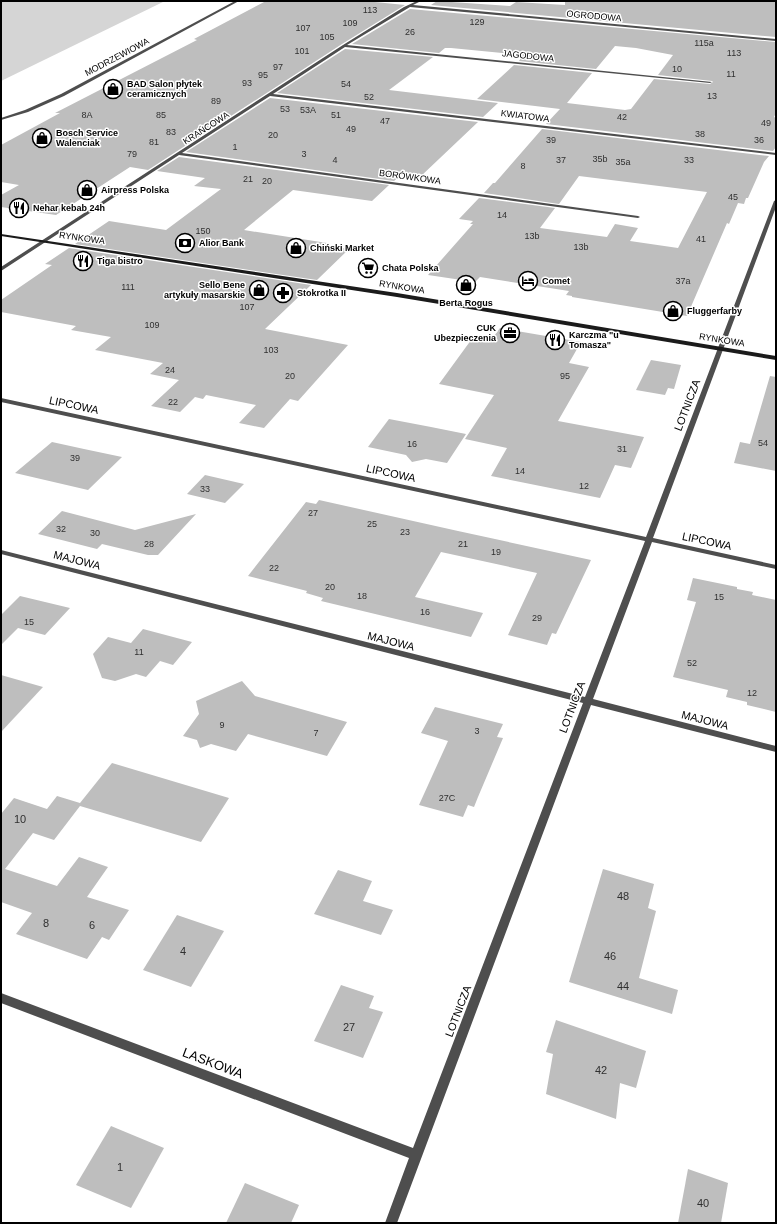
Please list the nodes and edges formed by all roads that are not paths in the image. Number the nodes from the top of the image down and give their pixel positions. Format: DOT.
graph roads {
  1 [pos="238,1"];
  2 [pos="419,1"];
  3 [pos="410,6"];
  4 [pos="776,40"];
  5 [pos="344,46"];
  6 [pos="710,82"];
  7 [pos="271,95"];
  8 [pos="1,119"];
  9 [pos="180,154"];
  10 [pos="776,154"];
  11 [pos="776,201"];
  12 [pos="638,217"];
  13 [pos="1,235"];
  14 [pos="44,241"];
  15 [pos="1,269"];
  16 [pos="722,349"];
  17 [pos="776,358"];
  18 [pos="1,400"];
  19 [pos="648,540"];
  20 [pos="1,552"];
  21 [pos="776,567"];
  22 [pos="587,702"];
  23 [pos="776,749"];
  24 [pos="1,998"];
  25 [pos="416,1155"];
  26 [pos="391,1223"];
  1 -- 8 [label="street, MODRZEWIOWA"];
  2 -- 3 [label="street, KRAŃCOWA"];
  3 -- 4 [label="street, OGRODOWA"];
  3 -- 5 [label="street, KRAŃCOWA"];
  5 -- 6 [label="street, JAGODOWA"];
  5 -- 7 [label="street, KRAŃCOWA"];
  7 -- 9 [label="street, KRAŃCOWA"];
  7 -- 10 [label="street, KWIATOWA"];
  9 -- 12 [label="street, BORÓWKOWA"];
  9 -- 14 [label="street, KRAŃCOWA"];
  11 -- 16 [label="street, LOTNICZA"];
  13 -- 14 [label="street, RYNKOWA"];
  14 -- 15 [label="street, KRAŃCOWA"];
  14 -- 16 [label="street, RYNKOWA"];
  16 -- 17 [label="street, RYNKOWA"];
  16 -- 19 [label="street, LOTNICZA"];
  18 -- 19 [label="street, LIPCOWA"];
  19 -- 21 [label="street, LIPCOWA"];
  19 -- 22 [label="street, LOTNICZA"];
  20 -- 22 [label="street, MAJOWA"];
  22 -- 23 [label="street, MAJOWA"];
  22 -- 25 [label="street, LOTNICZA"];
  24 -- 25 [label="street, LASKOWA"];
  25 -- 26 [label="street, LOTNICZA"];
}
